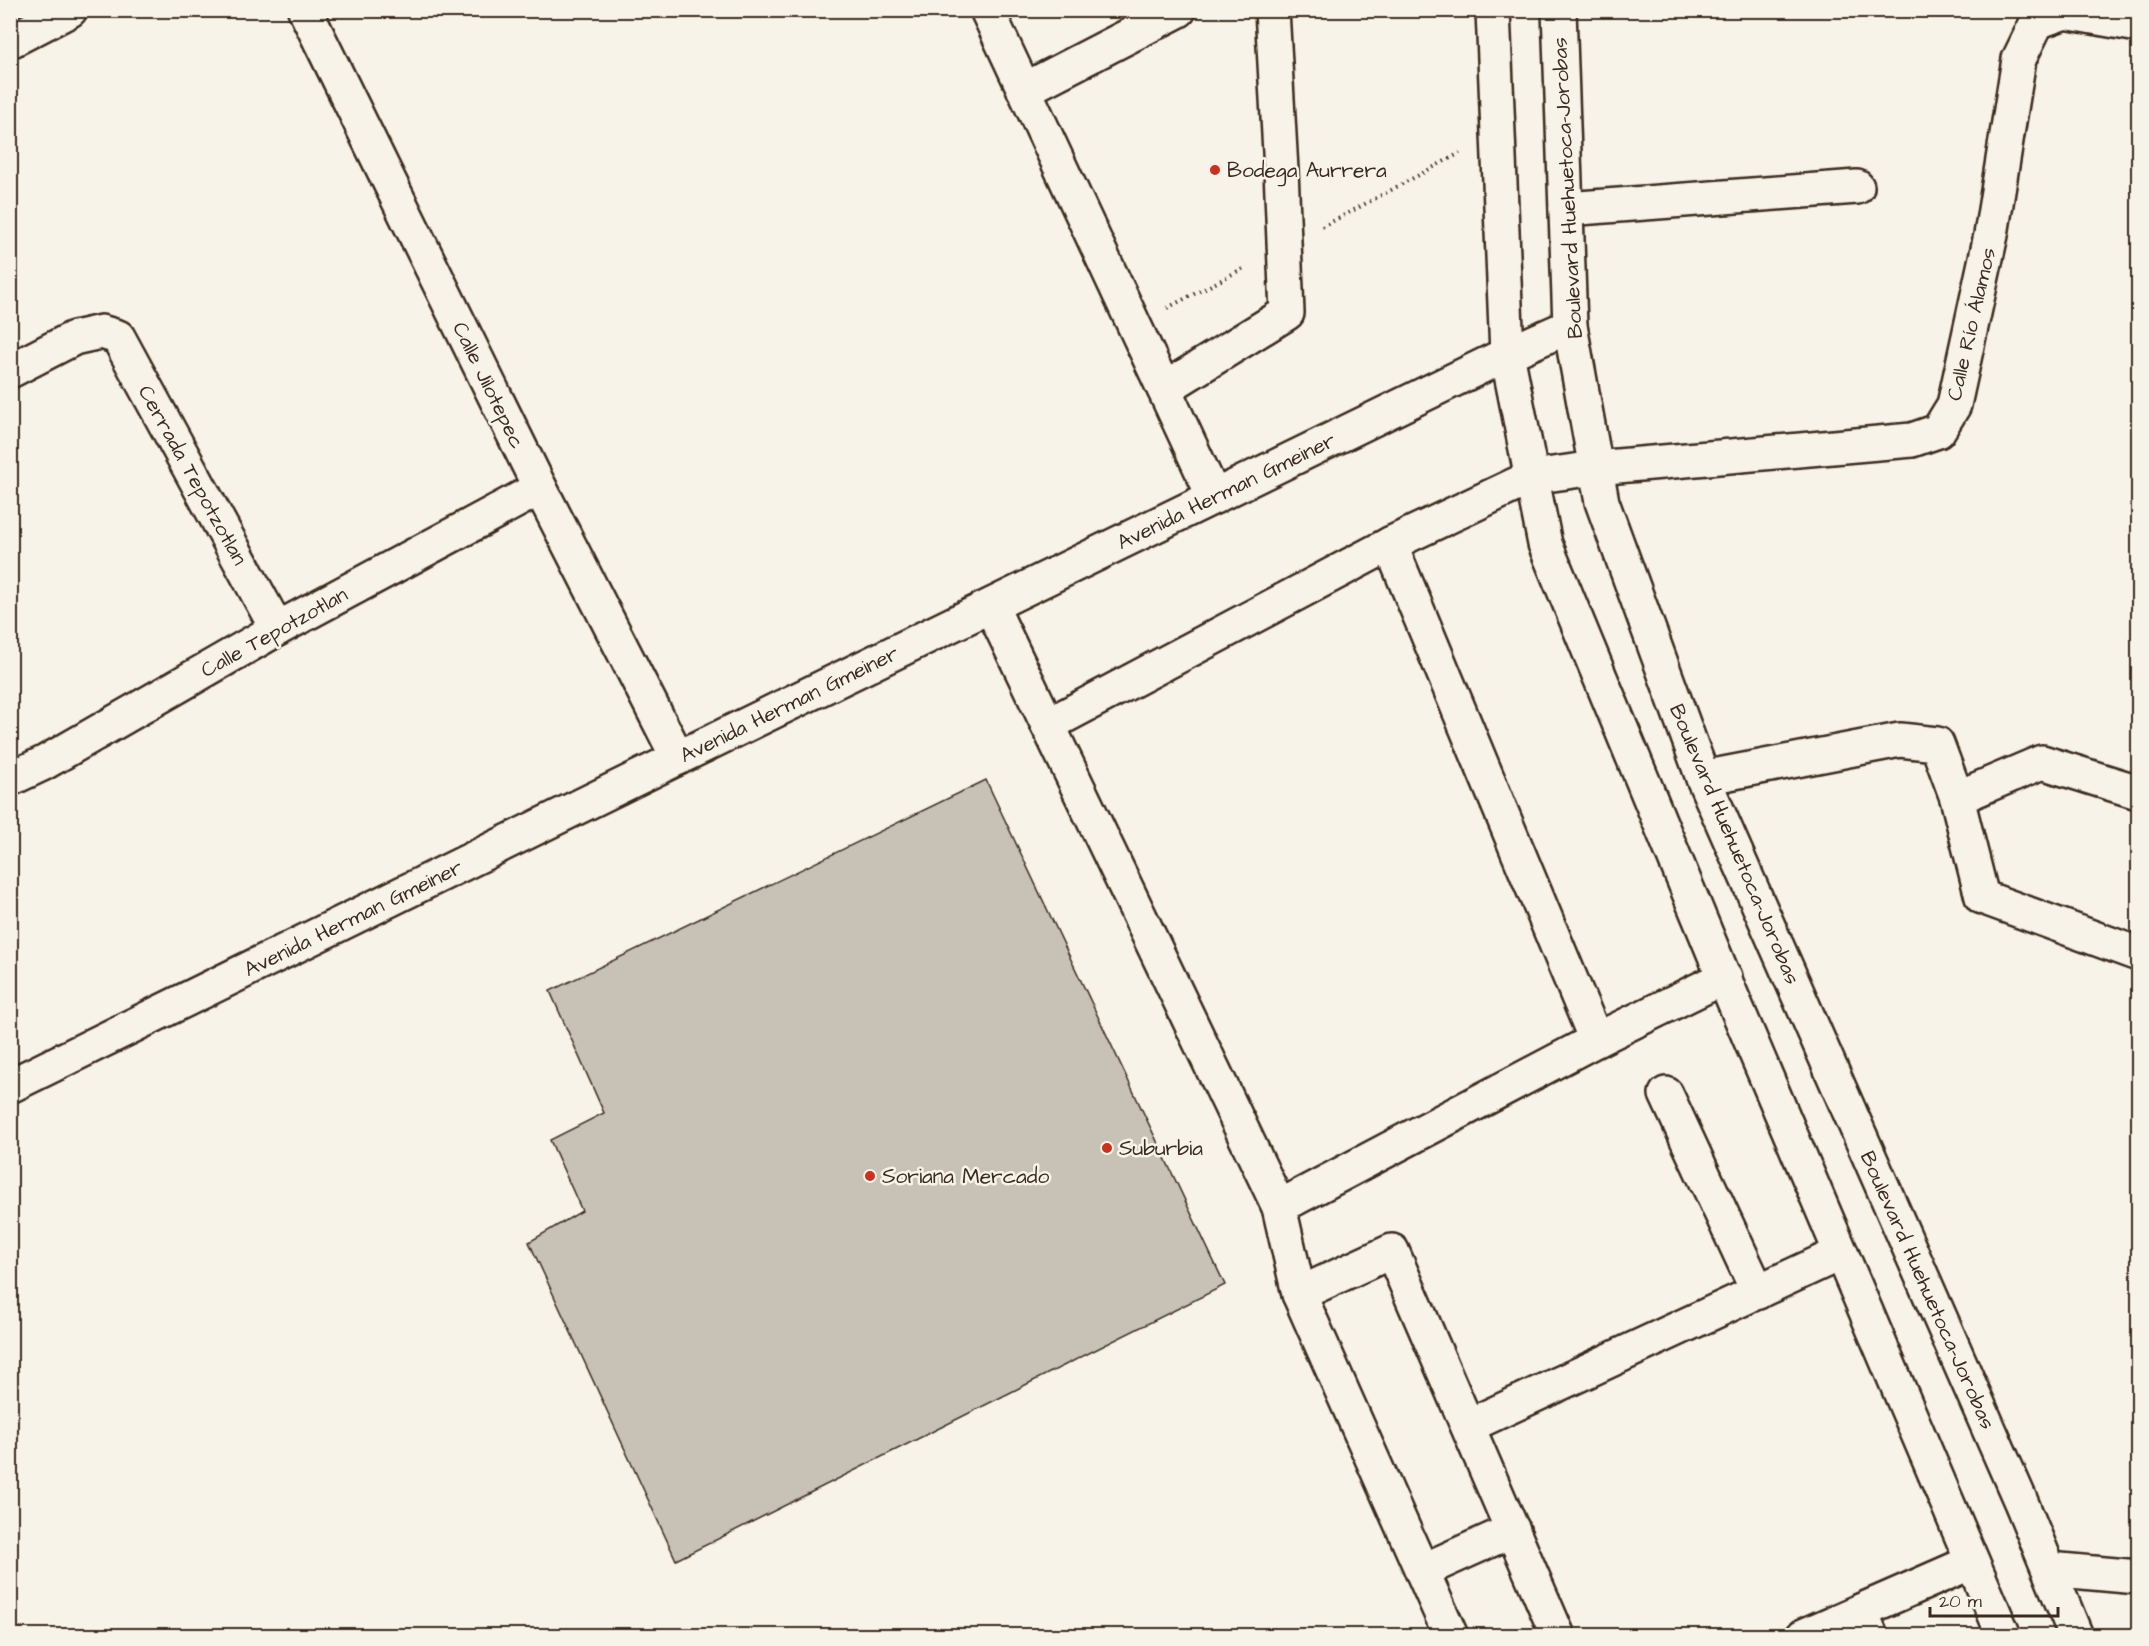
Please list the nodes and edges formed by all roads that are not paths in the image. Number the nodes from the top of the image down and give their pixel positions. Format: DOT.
graph roads {
  1 [pos="70,10"];
  2 [pos="305,10"];
  3 [pos="987,10"];
  4 [pos="1179,10"];
  5 [pos="1272,10"];
  6 [pos="1493,10"];
  7 [pos="1559,10"];
  8 [pos="2038,16"];
  9 [pos="2135,19"];
  10 [pos="10,41"];
  11 [pos="1024,90"];
  12 [pos="1857,187"];
  13 [pos="1566,209"];
  14 [pos="1570,326"];
  15 [pos="1507,354"];
  16 [pos="10,371"];
  17 [pos="1164,390"];
  18 [pos="1595,468"];
  19 [pos="1532,477"];
  20 [pos="540,488"];
  21 [pos="1214,497"];
  22 [pos="1390,544"];
  23 [pos="991,606"];
  24 [pos="277,629"];
  25 [pos="1048,725"];
  26 [pos="678,758"];
  27 [pos="1702,778"];
  28 [pos="10,779"];
  29 [pos="2139,792"];
  30 [pos="1957,798"];
  31 [pos="2139,954"];
  32 [pos="1725,977"];
  33 [pos="1596,1040"];
  34 [pos="10,1086"];
  35 [pos="1666,1094"];
  36 [pos="1279,1208"];
  37 [pos="1841,1253"];
  38 [pos="1758,1292"];
  39 [pos="1299,1294"];
  40 [pos="1468,1426"];
  41 [pos="1513,1530"];
  42 [pos="1972,1562"];
  43 [pos="2049,1569"];
  44 [pos="1422,1571"];
  45 [pos="2139,1577"];
  46 [pos="1866,1623"];
  47 [pos="1451,1635"];
  48 [pos="1556,1635"];
  49 [pos="1803,1635"];
  50 [pos="2004,1635"];
  51 [pos="2076,1635"];
  1 -- 10 [label="street"];
  2 -- 20 [label="street, Calle Jilotepec"];
  3 -- 11 [label="street"];
  4 -- 11 [label="street"];
  5 -- 17 [label="street"];
  6 -- 15 [label="street"];
  7 -- 13 [label="street, Boulevard Huehuetoca-Jorobas"];
  8 -- 9 [label="street, Calle Río Álamos"];
  8 -- 18 [label="street, Calle Río Álamos"];
  11 -- 17 [label="street"];
  12 -- 13 [label="street"];
  13 -- 14 [label="street, Boulevard Huehuetoca-Jorobas"];
  14 -- 15 [label="street, Avenida Herman Gmeiner"];
  14 -- 18 [label="street, Boulevard Huehuetoca-Jorobas"];
  15 -- 19 [label="street"];
  15 -- 21 [label="street, Avenida Herman Gmeiner"];
  16 -- 24 [label="street, Cerrada Tepotzotlan"];
  17 -- 21 [label="street"];
  18 -- 19 [label="street, Calle Río Álamos"];
  18 -- 27 [label="street, Boulevard Huehuetoca-Jorobas"];
  19 -- 22 [label="street, Calle Río Álamos"];
  19 -- 32 [label="street"];
  20 -- 24 [label="street, Calle Tepotzotlan"];
  20 -- 26 [label="street, Calle Jilotepec"];
  21 -- 23 [label="street, Avenida Herman Gmeiner"];
  22 -- 25 [label="street, Calle Río Álamos"];
  22 -- 33 [label="street"];
  23 -- 25 [label="street"];
  23 -- 26 [label="street, Avenida Herman Gmeiner"];
  24 -- 28 [label="street, Calle Tepotzotlan"];
  25 -- 36 [label="street"];
  26 -- 34 [label="street, Avenida Herman Gmeiner"];
  27 -- 30 [label="street"];
  27 -- 43 [label="street, Boulevard Huehuetoca-Jorobas"];
  29 -- 30 [label="street"];
  30 -- 31 [label="street"];
  32 -- 33 [label="street"];
  32 -- 37 [label="street"];
  33 -- 36 [label="street"];
  35 -- 38 [label="street"];
  36 -- 39 [label="street"];
  37 -- 38 [label="street"];
  37 -- 42 [label="street"];
  38 -- 40 [label="street"];
  39 -- 40 [label="street"];
  39 -- 44 [label="street"];
  40 -- 41 [label="street"];
  41 -- 44 [label="street"];
  41 -- 48 [label="street"];
  42 -- 46 [label="street"];
  42 -- 50 [label="street"];
  43 -- 45 [label="street"];
  43 -- 51 [label="street, Boulevard Huehuetoca-Jorobas"];
  44 -- 47 [label="street"];
  46 -- 49 [label="street"];
}
